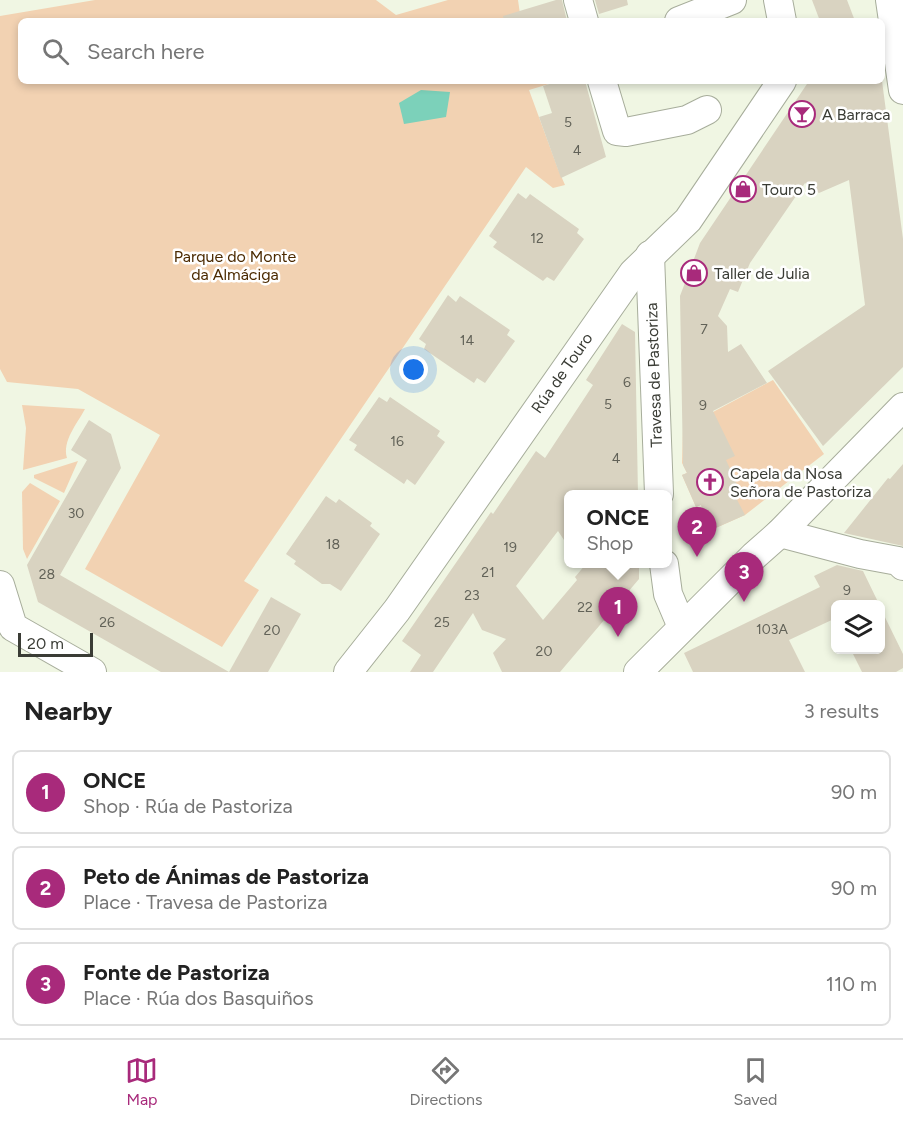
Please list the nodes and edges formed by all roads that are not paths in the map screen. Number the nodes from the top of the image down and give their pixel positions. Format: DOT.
graph roads {
  1 [pos="578,0"];
  2 [pos="732,0"];
  3 [pos="778,0"];
  4 [pos="890,0"];
  5 [pos="583,18"];
  6 [pos="687,18"];
  7 [pos="782,18"];
  8 [pos="888,31"];
  9 [pos="603,84"];
  10 [pos="780,84"];
  11 [pos="903,90"];
  12 [pos="707,111"];
  13 [pos="651,255"];
  14 [pos="903,406"];
  15 [pos="659,490"];
  16 [pos="780,533"];
  17 [pos="903,566"];
  18 [pos="665,568"];
  19 [pos="0,585"];
  20 [pos="7,626"];
  21 [pos="682,627"];
  22 [pos="92,672"];
  23 [pos="348,672"];
  24 [pos="638,672"];
  1 -- 5 [label="street"];
  2 -- 6 [label="street"];
  3 -- 7 [label="street"];
  4 -- 8 [label="street"];
  8 -- 11 [label="street"];
  9 -- 12 [label="street"];
  10 -- 13 [label="street, Rúa de Touro"];
  13 -- 15 [label="street, Travesa de Pastoriza"];
  13 -- 23 [label="street, Rúa de Touro"];
  14 -- 16 [label="street"];
  16 -- 17 [label="street"];
  16 -- 21 [label="street"];
  18 -- 21 [label="street"];
  19 -- 20 [label="street"];
  20 -- 22 [label="street"];
  21 -- 24 [label="street"];
}
